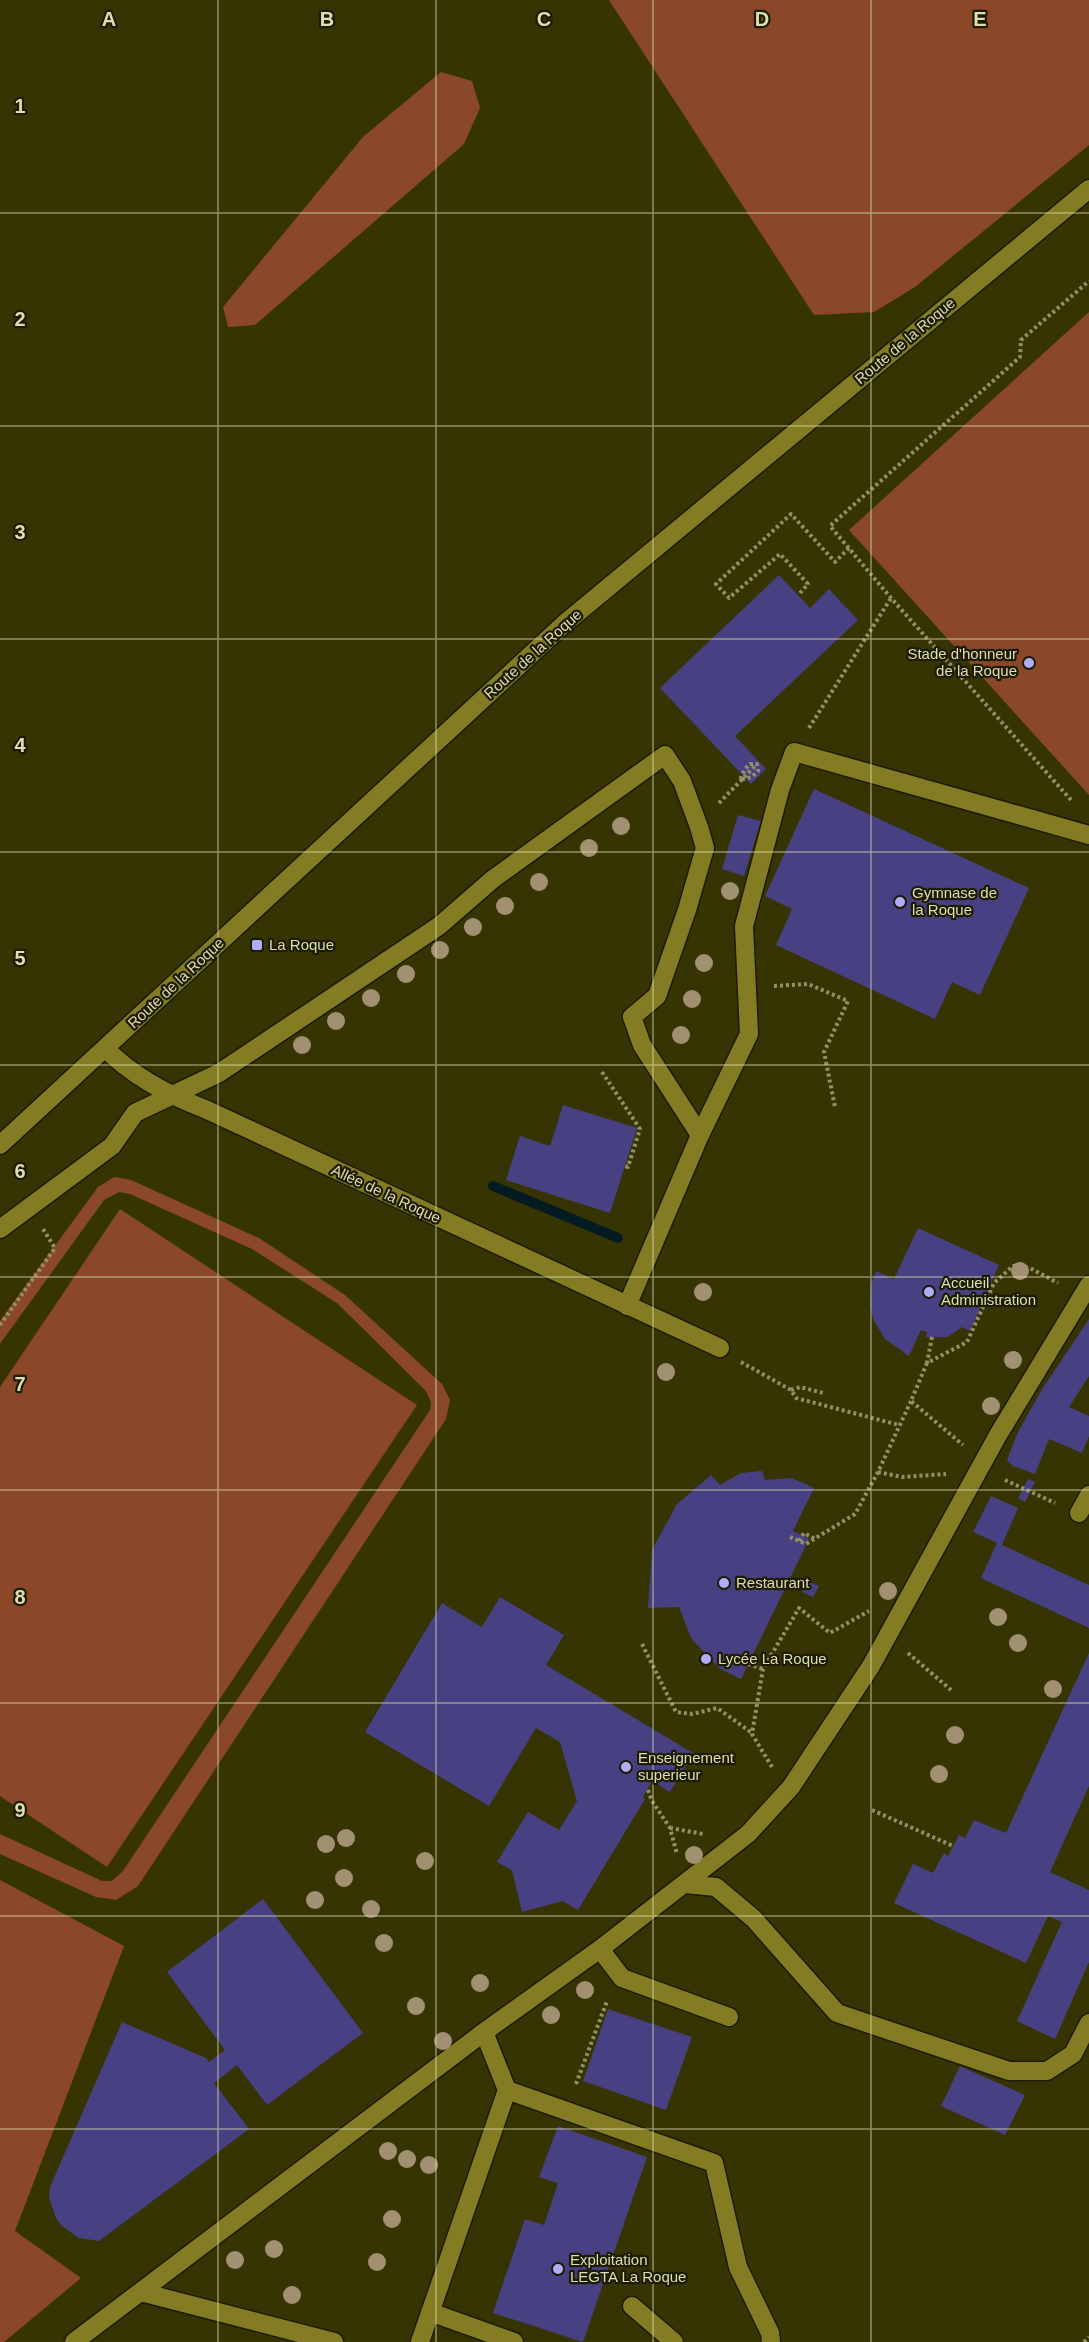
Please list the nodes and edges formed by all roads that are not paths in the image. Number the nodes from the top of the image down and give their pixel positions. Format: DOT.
graph roads {
  1 [pos="1089,189"];
  2 [pos="1089,835"];
  3 [pos="105,1048"];
  4 [pos="170,1096"];
  5 [pos="700,1135"];
  6 [pos="0,1145"];
  7 [pos="0,1229"];
  8 [pos="1085,1292"];
  9 [pos="627,1306"];
  10 [pos="720,1348"];
  11 [pos="1089,1495"];
  12 [pos="1079,1513"];
  13 [pos="685,1884"];
  14 [pos="600,1949"];
  15 [pos="729,2018"];
  16 [pos="1089,2023"];
  17 [pos="484,2032"];
  18 [pos="507,2090"];
  19 [pos="141,2292"];
  20 [pos="632,2306"];
  21 [pos="430,2312"];
  22 [pos="74,2342"];
  23 [pos="334,2342"];
  24 [pos="420,2342"];
  25 [pos="514,2342"];
  26 [pos="674,2342"];
  27 [pos="771,2342"];
  1 -- 3 [label="street, Route de la Roque"];
  2 -- 5 [label="street"];
  3 -- 4 [label="street, Allée de la Roque"];
  3 -- 6 [label="street, Route de la Roque"];
  4 -- 5 [label="street"];
  4 -- 7 [label="street"];
  4 -- 9 [label="street, Allée de la Roque"];
  5 -- 9 [label="street"];
  8 -- 13 [label="street"];
  9 -- 10 [label="street, Allée de la Roque"];
  11 -- 12 [label="street"];
  13 -- 14 [label="street"];
  13 -- 16 [label="street"];
  14 -- 15 [label="street"];
  14 -- 17 [label="street"];
  17 -- 18 [label="street"];
  17 -- 19 [label="street"];
  18 -- 21 [label="street"];
  18 -- 27 [label="street"];
  19 -- 22 [label="street"];
  19 -- 23 [label="street"];
  20 -- 26 [label="street"];
  21 -- 24 [label="street"];
  21 -- 25 [label="street"];
}
